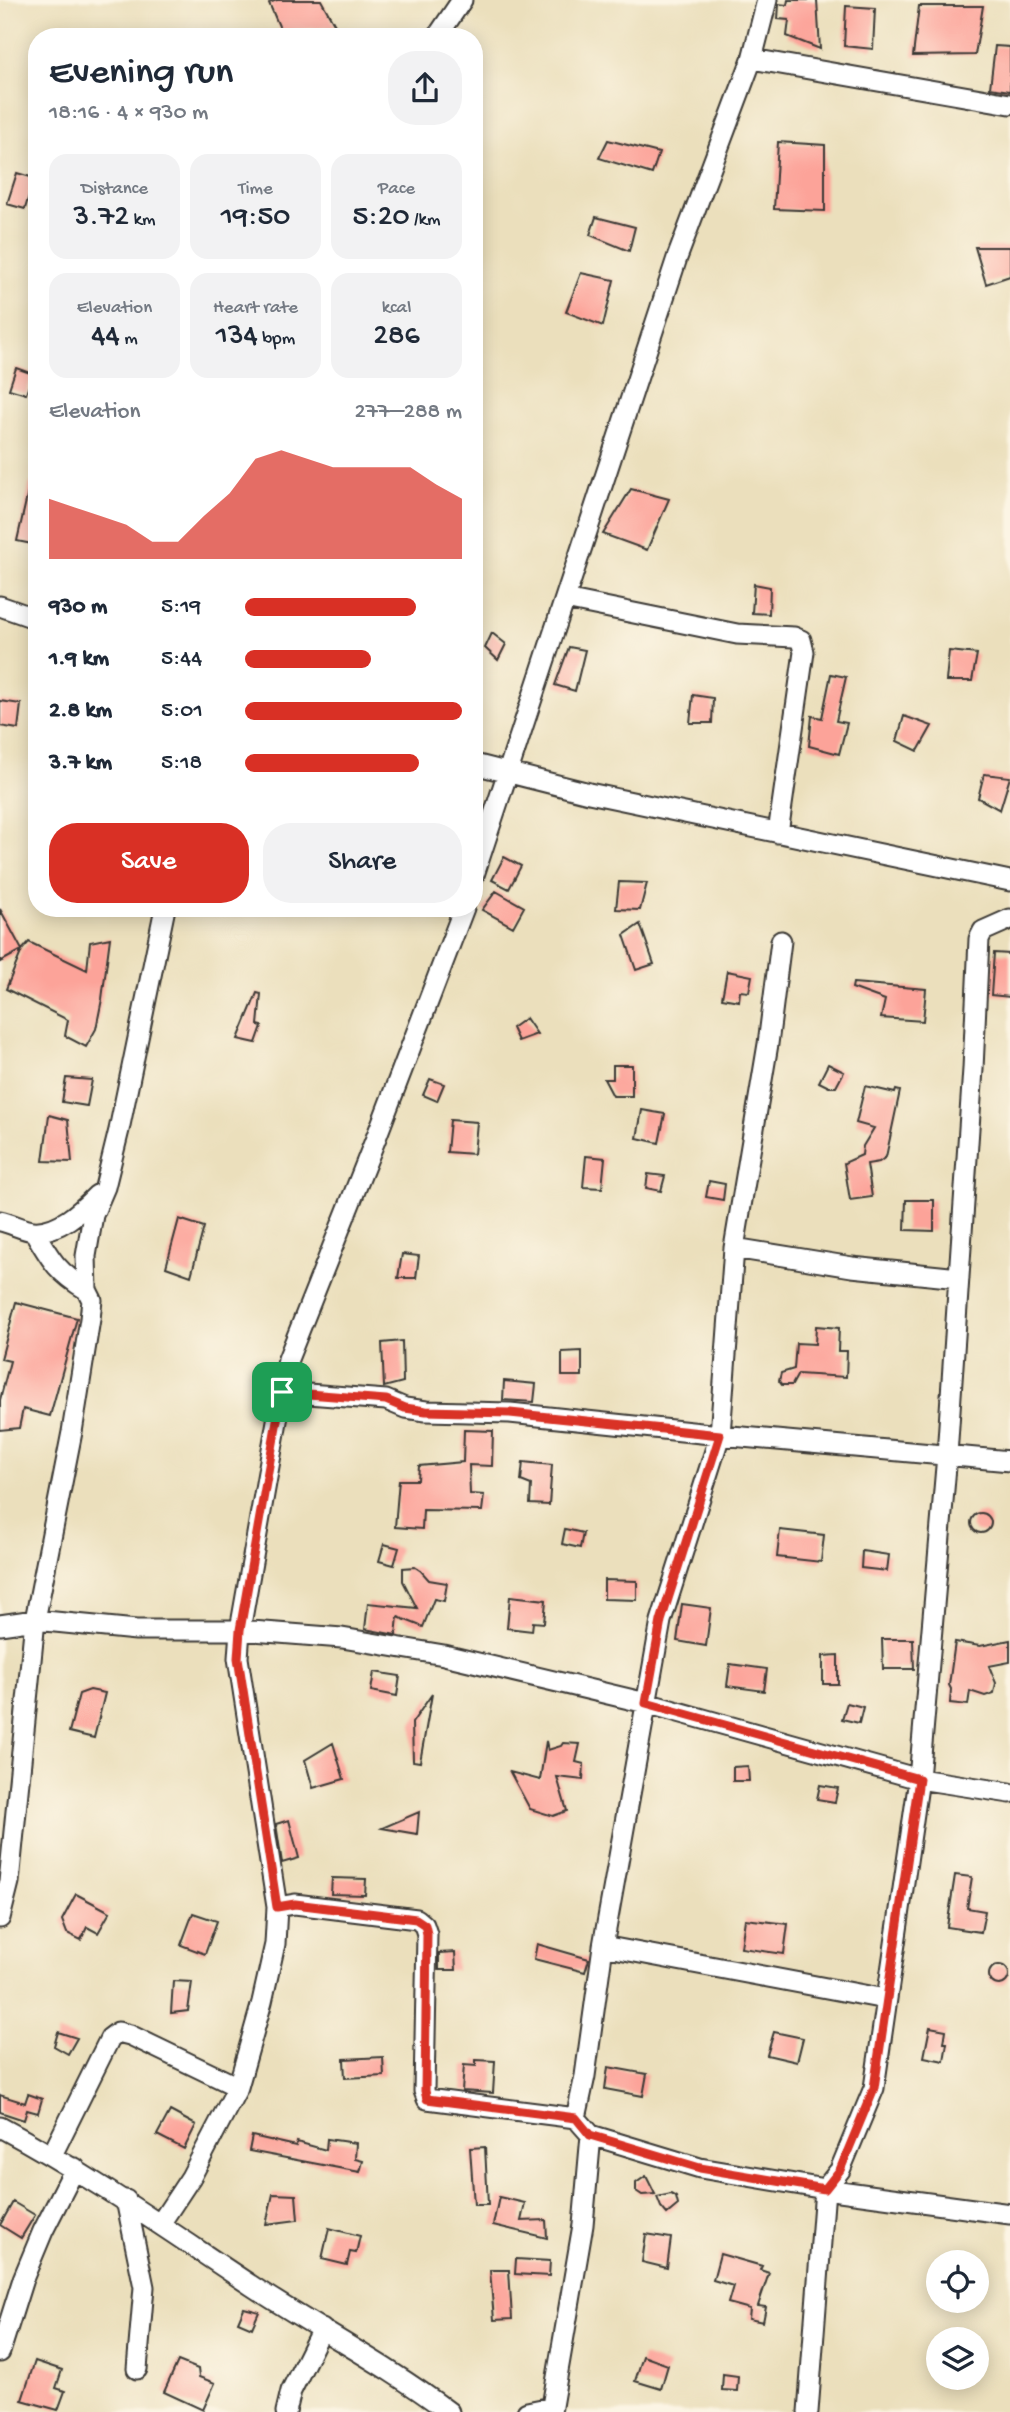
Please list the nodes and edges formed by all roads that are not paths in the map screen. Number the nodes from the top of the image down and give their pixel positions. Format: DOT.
graph roads {
  1 [pos="461,0"];
  2 [pos="767,0"];
  3 [pos="443,28"];
  4 [pos="752,59"];
  5 [pos="1010,104"];
  6 [pos="565,599"];
  7 [pos="0,606"];
  8 [pos="28,616"];
  9 [pos="483,767"];
  10 [pos="507,774"];
  11 [pos="778,833"];
  12 [pos="483,847"];
  13 [pos="1010,881"];
  14 [pos="163,917"];
  15 [pos="461,917"];
  16 [pos="1010,919"];
  17 [pos="781,941"];
  18 [pos="105,1187"];
  19 [pos="0,1221"];
  20 [pos="34,1231"];
  21 [pos="734,1248"];
  22 [pos="959,1278"];
  23 [pos="87,1290"];
  24 [pos="282,1392"];
  25 [pos="720,1435"];
  26 [pos="947,1455"];
  27 [pos="1010,1461"];
  28 [pos="35,1620"];
  29 [pos="0,1625"];
  30 [pos="240,1630"];
  31 [pos="646,1703"];
  32 [pos="919,1779"];
  33 [pos="1010,1793"];
  34 [pos="277,1907"];
  35 [pos="0,1919"];
  36 [pos="603,1946"];
  37 [pos="886,1999"];
  38 [pos="238,2087"];
  39 [pos="576,2118"];
  40 [pos="0,2126"];
  41 [pos="590,2135"];
  42 [pos="52,2154"];
  43 [pos="75,2168"];
  44 [pos="825,2189"];
  45 [pos="126,2200"];
  46 [pos="1010,2214"];
  47 [pos="160,2224"];
  48 [pos="322,2329"];
  49 [pos="0,2352"];
  50 [pos="137,2369"];
  51 [pos="431,2405"];
  52 [pos="552,2409"];
  53 [pos="286,2412"];
  54 [pos="449,2412"];
  55 [pos="527,2412"];
  56 [pos="808,2412"];
  1 -- 3 [label="street"];
  2 -- 4 [label="street"];
  4 -- 5 [label="street"];
  4 -- 6 [label="street"];
  6 -- 10 [label="street"];
  6 -- 11 [label="street"];
  7 -- 8 [label="street"];
  9 -- 10 [label="street"];
  10 -- 11 [label="street"];
  10 -- 12 [label="street"];
  11 -- 13 [label="street"];
  14 -- 18 [label="street"];
  15 -- 24 [label="street"];
  16 -- 22 [label="street"];
  17 -- 21 [label="street"];
  18 -- 20 [label="street"];
  18 -- 23 [label="street"];
  19 -- 20 [label="street"];
  20 -- 23 [label="street"];
  21 -- 22 [label="street"];
  21 -- 25 [label="street"];
  22 -- 26 [label="street"];
  23 -- 28 [label="street"];
  24 -- 25 [label="street"];
  24 -- 30 [label="street"];
  25 -- 26 [label="street"];
  25 -- 31 [label="street"];
  26 -- 27 [label="street"];
  26 -- 32 [label="street"];
  28 -- 29 [label="street"];
  28 -- 30 [label="street"];
  28 -- 35 [label="street"];
  30 -- 31 [label="street"];
  30 -- 34 [label="street"];
  31 -- 32 [label="street"];
  31 -- 36 [label="street"];
  32 -- 33 [label="street"];
  32 -- 37 [label="street"];
  34 -- 38 [label="street"];
  34 -- 39 [label="street"];
  36 -- 37 [label="street"];
  36 -- 39 [label="street"];
  37 -- 44 [label="street"];
  38 -- 42 [label="street"];
  38 -- 47 [label="street"];
  39 -- 41 [label="street"];
  40 -- 42 [label="street"];
  41 -- 44 [label="street"];
  41 -- 52 [label="street"];
  42 -- 43 [label="street"];
  43 -- 45 [label="street"];
  43 -- 49 [label="street"];
  44 -- 46 [label="street"];
  44 -- 56 [label="street"];
  45 -- 47 [label="street"];
  45 -- 50 [label="street"];
  47 -- 48 [label="street"];
  48 -- 51 [label="street"];
  48 -- 53 [label="street"];
  51 -- 54 [label="street"];
  52 -- 55 [label="street"];
}
